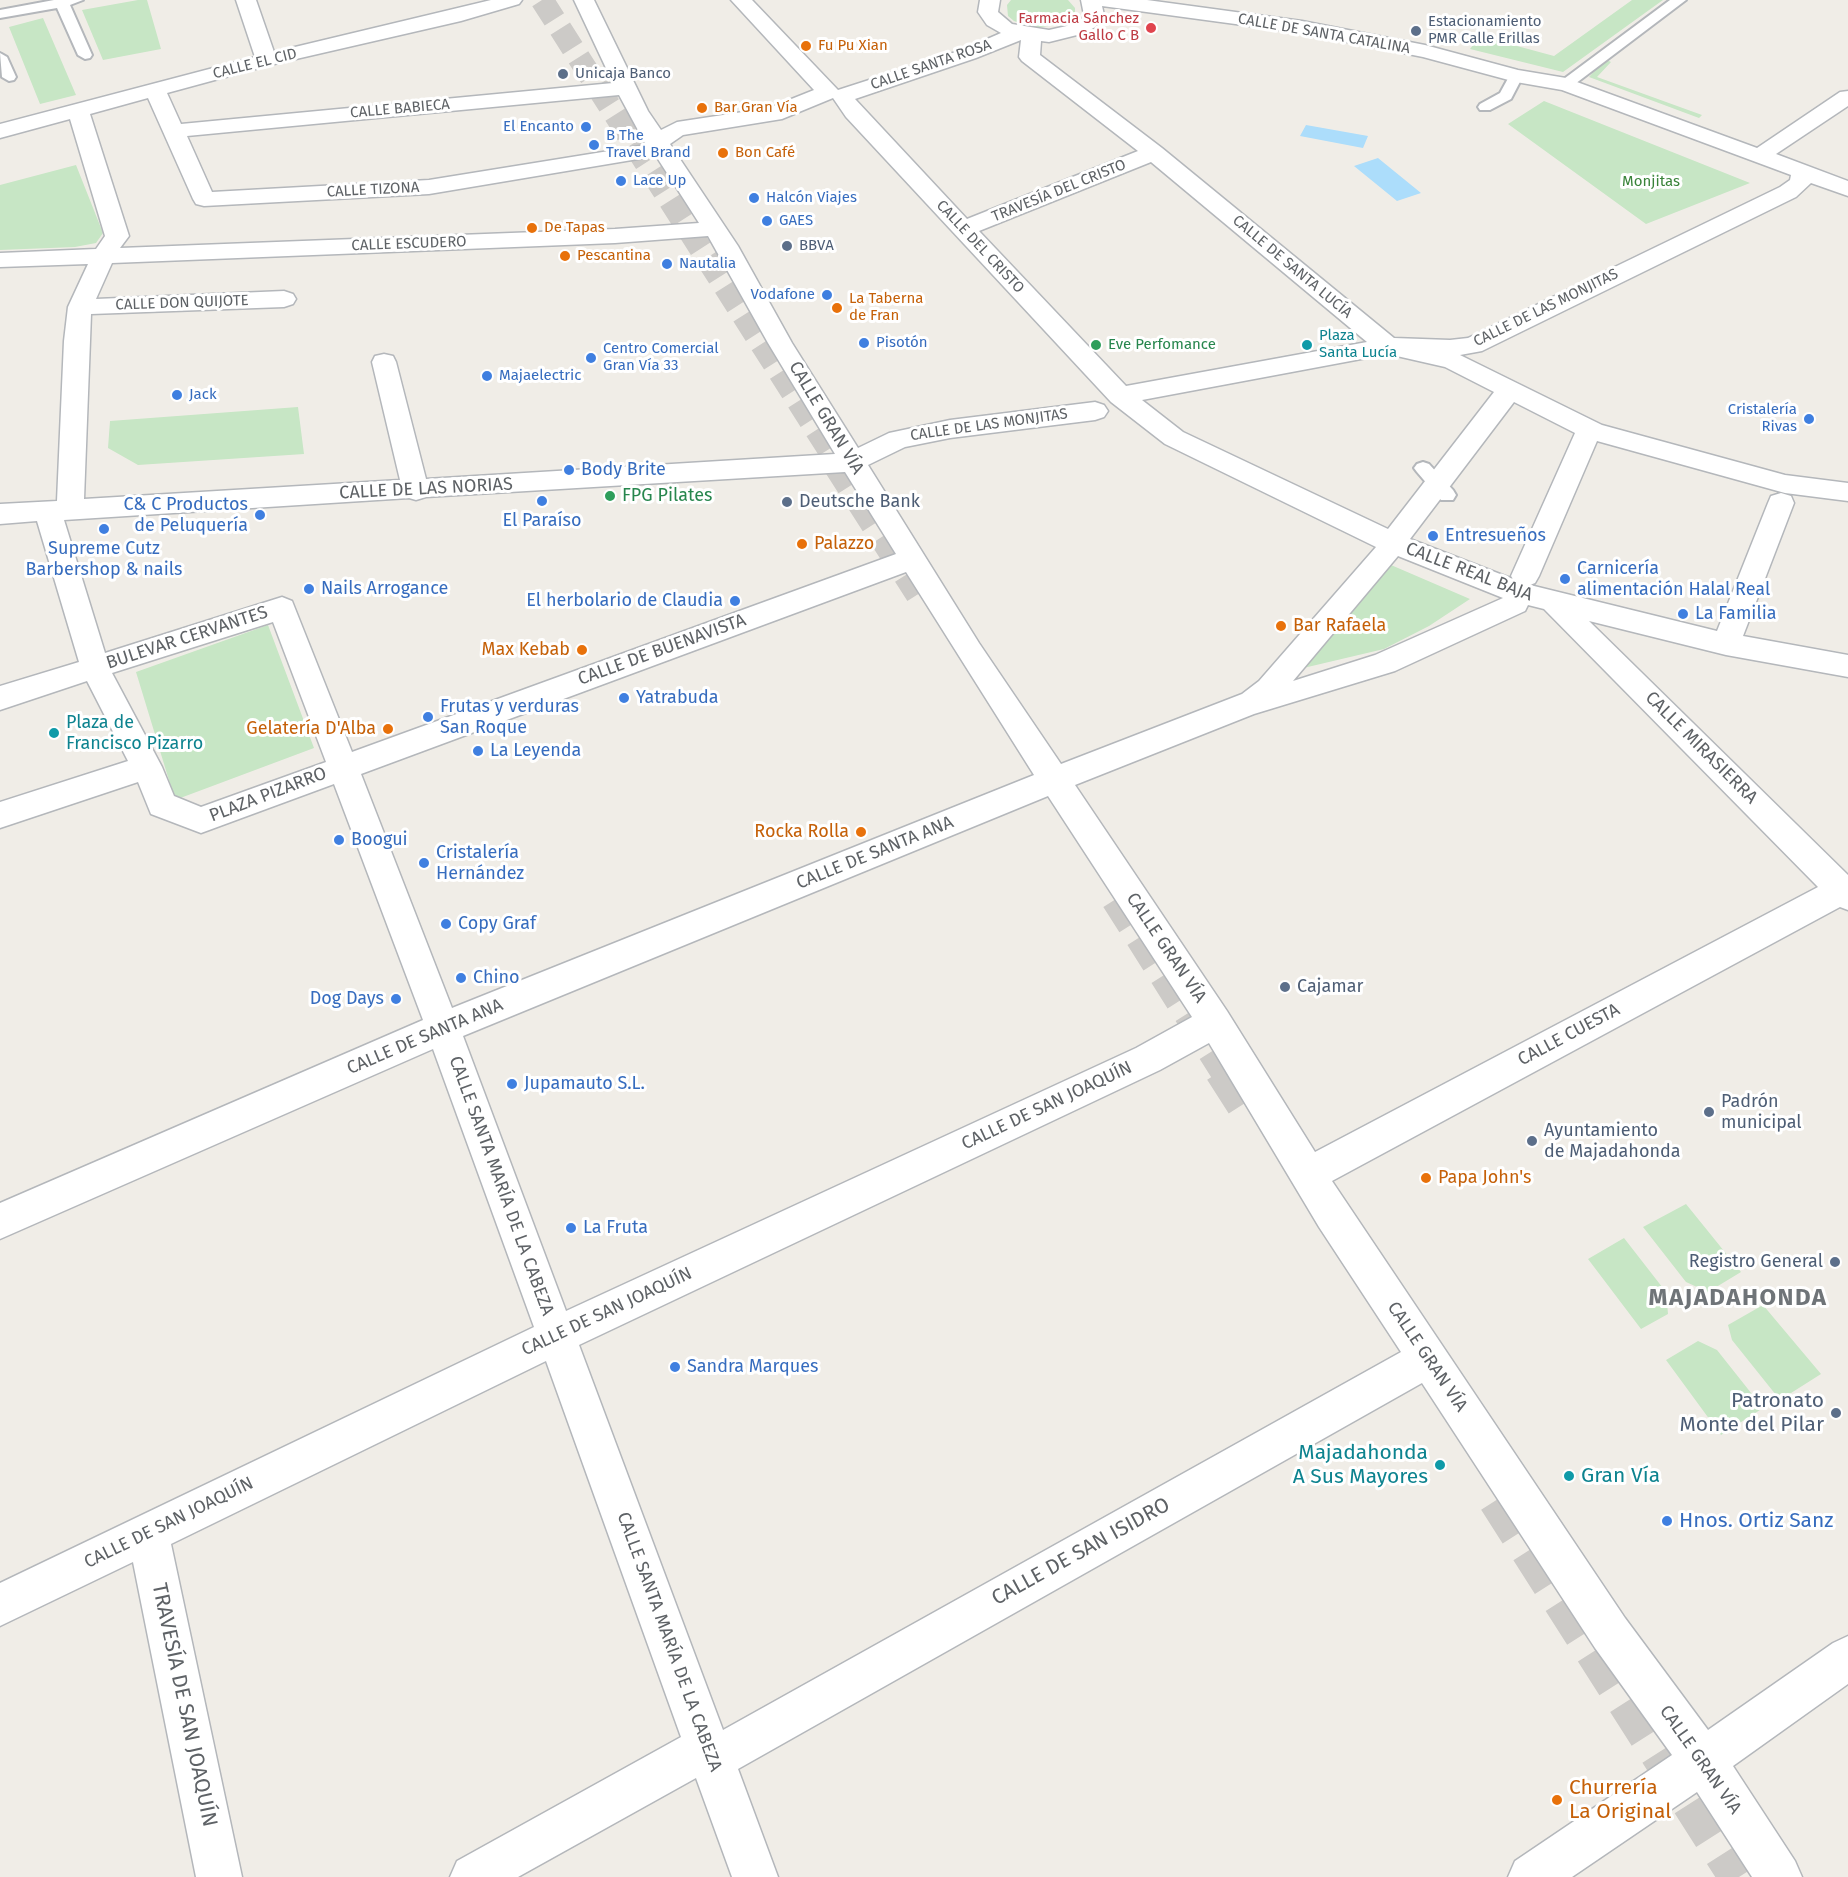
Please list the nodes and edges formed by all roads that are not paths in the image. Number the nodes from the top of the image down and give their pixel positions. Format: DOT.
graph roads {
  1 [pos="246,0"];
  2 [pos="468,0"];
  3 [pos="512,0"];
  4 [pos="584,0"];
  5 [pos="741,0"];
  6 [pos="1091,0"];
  7 [pos="1103,0"];
  8 [pos="1679,0"];
  9 [pos="69,1"];
  10 [pos="988,1"];
  11 [pos="5,9"];
  12 [pos="454,17"];
  13 [pos="1026,34"];
  14 [pos="85,55"];
  15 [pos="0,57"];
  16 [pos="266,60"];
  17 [pos="1516,76"];
  18 [pos="9,77"];
  19 [pos="1566,84"];
  20 [pos="626,88"];
  21 [pos="155,90"];
  22 [pos="835,94"];
  23 [pos="1848,97"];
  24 [pos="1485,107"];
  25 [pos="78,111"];
  26 [pos="0,131"];
  27 [pos="174,131"];
  28 [pos="658,146"];
  29 [pos="1154,153"];
  30 [pos="1760,157"];
  31 [pos="1802,172"];
  32 [pos="1848,189"];
  33 [pos="715,229"];
  34 [pos="963,229"];
  35 [pos="104,256"];
  36 [pos="0,260"];
  37 [pos="284,299"];
  38 [pos="80,307"];
  39 [pos="1388,346"];
  40 [pos="384,362"];
  41 [pos="1510,389"];
  42 [pos="1120,396"];
  43 [pos="1095,411"];
  44 [pos="1586,437"];
  45 [pos="853,462"];
  46 [pos="416,491"];
  47 [pos="1848,492"];
  48 [pos="1781,503"];
  49 [pos="58,510"];
  50 [pos="0,514"];
  51 [pos="1389,548"];
  52 [pos="912,559"];
  53 [pos="1525,576"];
  54 [pos="1553,602"];
  55 [pos="1515,604"];
  56 [pos="1729,636"];
  57 [pos="1848,666"];
  58 [pos="95,668"];
  59 [pos="0,698"];
  60 [pos="1250,703"];
  61 [pos="344,766"];
  62 [pos="147,767"];
  63 [pos="1053,779"];
  64 [pos="0,815"];
  65 [pos="1843,894"];
  66 [pos="1215,1022"];
  67 [pos="443,1028"];
  68 [pos="1308,1175"];
  69 [pos="0,1221"];
  70 [pos="556,1336"];
  71 [pos="1428,1359"];
  72 [pos="148,1533"];
  73 [pos="0,1605"];
  74 [pos="1848,1659"];
  75 [pos="721,1748"];
  76 [pos="1703,1761"];
  77 [pos="219,1877"];
  78 [pos="473,1877"];
  79 [pos="755,1877"];
  80 [pos="1531,1877"];
  81 [pos="1779,1877"];
  1 -- 16 [label="street"];
  2 -- 12 [label="street"];
  3 -- 12 [label="street, CALLE EL CID"];
  4 -- 20 [label="street, CALLE GRAN VÍA"];
  5 -- 22 [label="street, CALLE DEL CRISTO"];
  6 -- 13 [label="street, CALLE SANTA ROSA"];
  7 -- 17 [label="street, CALLE DE SANTA CATALINA"];
  8 -- 19 [label="lane"];
  9 -- 11 [label="lane"];
  9 -- 14 [label="lane"];
  10 -- 13 [label="street, CALLE SANTA ROSA"];
  12 -- 16 [label="street, CALLE EL CID"];
  13 -- 22 [label="street, CALLE SANTA ROSA"];
  13 -- 29 [label="street, CALLE DE SANTA LUCÍA"];
  15 -- 18 [label="lane"];
  16 -- 21 [label="street, CALLE EL CID"];
  17 -- 19 [label="street, CALLE DE SANTA CATALINA"];
  17 -- 24 [label="lane"];
  19 -- 30 [label="street, CALLE DE SANTA CATALINA"];
  20 -- 27 [label="street, CALLE BABIECA"];
  20 -- 28 [label="street, CALLE GRAN VÍA"];
  21 -- 25 [label="street, CALLE EL CID"];
  21 -- 27 [label="street, CALLE TIZONA"];
  22 -- 28 [label="street, CALLE SANTA ROSA"];
  22 -- 34 [label="street, CALLE DEL CRISTO"];
  23 -- 30 [label="street"];
  25 -- 26 [label="street, CALLE EL CID"];
  25 -- 35 [label="street"];
  27 -- 28 [label="street, CALLE TIZONA"];
  28 -- 33 [label="street, CALLE GRAN VÍA"];
  29 -- 34 [label="street, TRAVESÍA DEL CRISTO"];
  29 -- 39 [label="street, CALLE DE SANTA LUCÍA"];
  30 -- 31 [label="street, CALLE DE SANTA CATALINA"];
  31 -- 32 [label="street, CALLE DE SANTA CATALINA"];
  31 -- 39 [label="street, CALLE DE LAS MONJITAS"];
  33 -- 35 [label="street, CALLE ESCUDERO"];
  33 -- 45 [label="street, CALLE GRAN VÍA"];
  34 -- 42 [label="street, CALLE DEL CRISTO"];
  35 -- 36 [label="street, CALLE ESCUDERO"];
  35 -- 38 [label="street"];
  37 -- 38 [label="street, CALLE DON QUIJOTE"];
  38 -- 49 [label="street"];
  39 -- 41 [label="street, CALLE DE SANTA LUCÍA"];
  39 -- 42 [label="street, CALLE DE LAS MONJITAS"];
  40 -- 46 [label="street"];
  41 -- 47 [label="street, CALLE DE SANTA LUCÍA"];
  41 -- 51 [label="street"];
  42 -- 51 [label="street, CALLE REAL BAJA"];
  43 -- 45 [label="street, CALLE DE LAS MONJITAS"];
  44 -- 53 [label="street"];
  45 -- 46 [label="street, CALLE DE LAS NORIAS"];
  45 -- 52 [label="street, CALLE GRAN VÍA"];
  46 -- 49 [label="street, CALLE DE LAS NORIAS"];
  48 -- 56 [label="street"];
  49 -- 50 [label="street, CALLE DE LAS NORIAS"];
  49 -- 58 [label="street, PLAZA PIZARRO"];
  51 -- 54 [label="street, CALLE REAL BAJA"];
  51 -- 60 [label="street"];
  52 -- 61 [label="street, CALLE DE BUENAVISTA"];
  52 -- 63 [label="street, CALLE GRAN VÍA"];
  54 -- 57 [label="street, CALLE REAL BAJA"];
  54 -- 65 [label="street, CALLE MIRASIERRA"];
  55 -- 60 [label="street"];
  58 -- 59 [label="street, BULEVAR CERVANTES"];
  58 -- 61 [label="street, BULEVAR CERVANTES"];
  58 -- 62 [label="street, PLAZA PIZARRO"];
  60 -- 63 [label="street, CALLE DE SANTA ANA"];
  61 -- 62 [label="street, PLAZA PIZARRO"];
  61 -- 67 [label="street, CALLE SANTA MARÍA DE LA CABEZA"];
  62 -- 64 [label="street"];
  63 -- 66 [label="street, CALLE GRAN VÍA"];
  63 -- 67 [label="street, CALLE DE SANTA ANA"];
  65 -- 68 [label="street, CALLE CUESTA"];
  66 -- 68 [label="street, CALLE GRAN VÍA"];
  66 -- 70 [label="street, CALLE DE SAN JOAQUÍN"];
  67 -- 69 [label="street, CALLE DE SANTA ANA"];
  67 -- 70 [label="street, CALLE SANTA MARÍA DE LA CABEZA"];
  68 -- 71 [label="street, CALLE GRAN VÍA"];
  70 -- 72 [label="street, CALLE DE SAN JOAQUÍN"];
  70 -- 75 [label="street, CALLE SANTA MARÍA DE LA CABEZA"];
  71 -- 75 [label="street, CALLE DE SAN ISIDRO"];
  71 -- 76 [label="street, CALLE GRAN VÍA"];
  72 -- 73 [label="street, CALLE DE SAN JOAQUÍN"];
  72 -- 77 [label="street, TRAVESÍA DE SAN JOAQUÍN"];
  74 -- 76 [label="street"];
  75 -- 78 [label="street, CALLE DE SAN ISIDRO"];
  75 -- 79 [label="street, CALLE SANTA MARÍA DE LA CABEZA"];
  76 -- 80 [label="street"];
  76 -- 81 [label="street, CALLE GRAN VÍA"];
}
